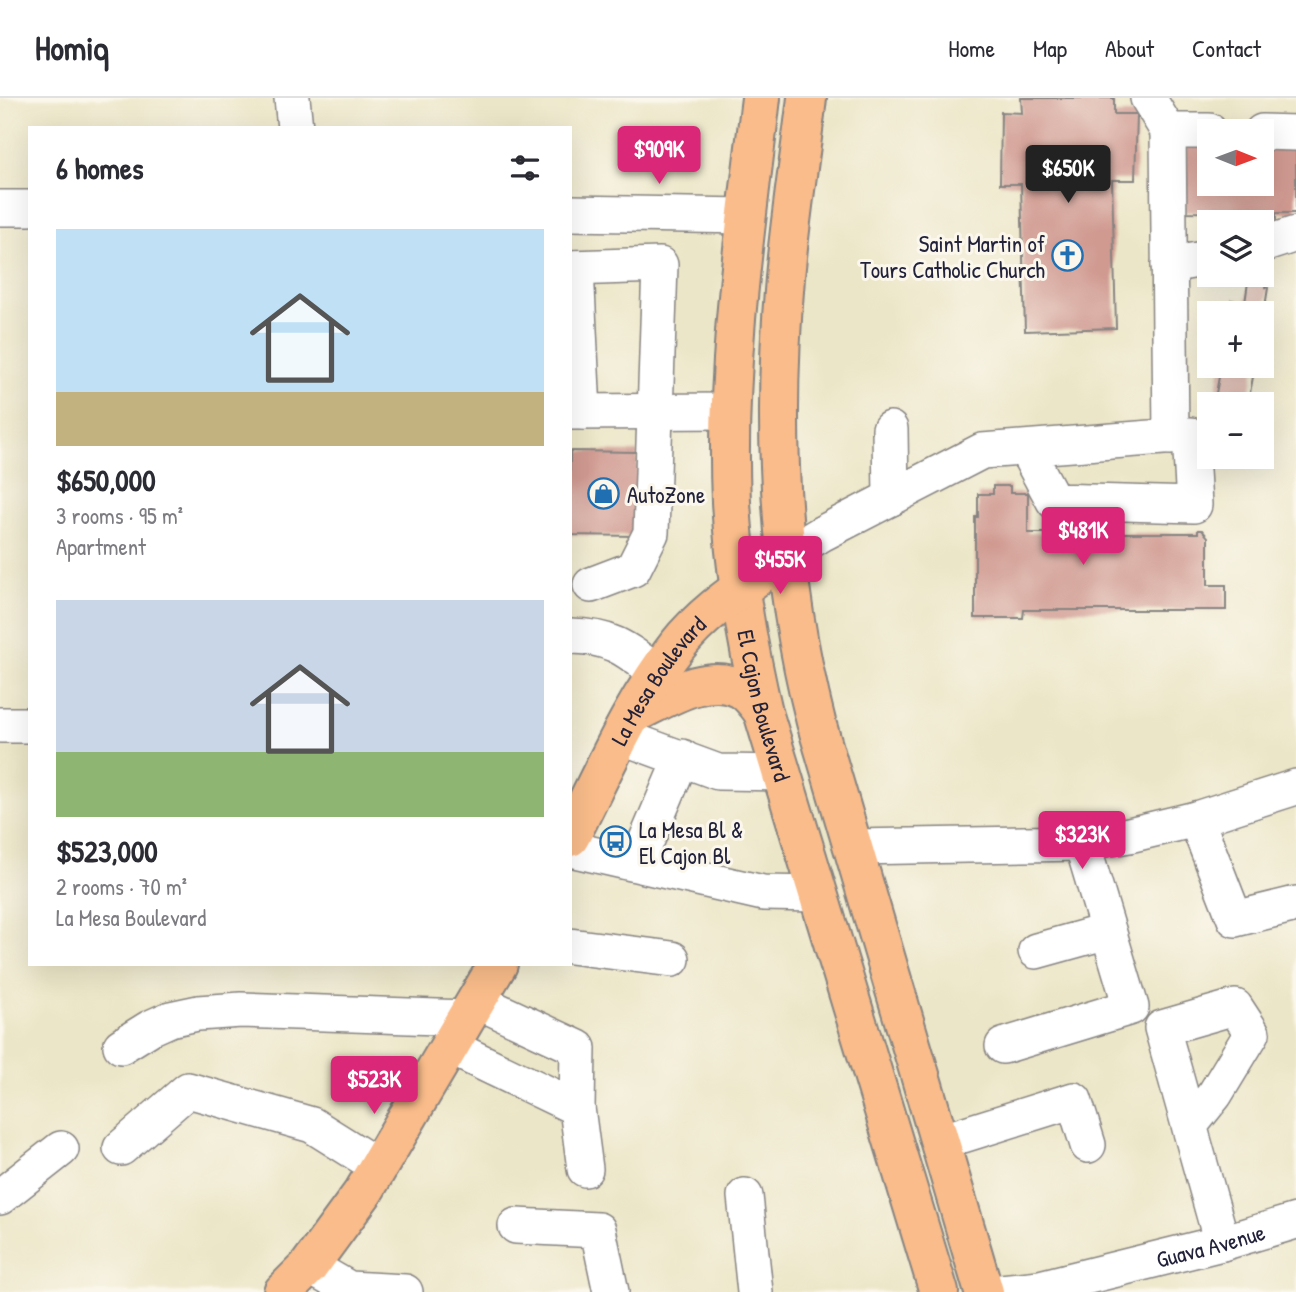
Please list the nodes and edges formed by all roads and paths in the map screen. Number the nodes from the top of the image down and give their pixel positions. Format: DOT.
graph roads {
  1 [pos="292,98"];
  2 [pos="761,98"];
  3 [pos="807,98"];
  4 [pos="1149,98"];
  5 [pos="295,126"];
  6 [pos="1168,131"];
  7 [pos="1197,131"];
  8 [pos="1274,132"];
  9 [pos="1296,132"];
  10 [pos="0,208"];
  11 [pos="28,208"];
  12 [pos="572,213"];
  13 [pos="747,216"];
  14 [pos="1296,234"];
  15 [pos="1274,241"];
  16 [pos="1197,260"];
  17 [pos="1169,265"];
  18 [pos="573,268"];
  19 [pos="654,411"];
  20 [pos="730,411"];
  21 [pos="577,412"];
  22 [pos="890,429"];
  23 [pos="1171,437"];
  24 [pos="1026,449"];
  25 [pos="891,498"];
  26 [pos="785,556"];
  27 [pos="581,585"];
  28 [pos="739,589"];
  29 [pos="575,636"];
  30 [pos="657,673"];
  31 [pos="764,712"];
  32 [pos="0,725"];
  33 [pos="28,725"];
  34 [pos="626,725"];
  35 [pos="682,757"];
  36 [pos="782,774"];
  37 [pos="1296,788"];
  38 [pos="1196,819"];
  39 [pos="572,833"];
  40 [pos="1082,843"];
  41 [pos="853,847"];
  42 [pos="572,849"];
  43 [pos="637,863"];
  44 [pos="819,894"];
  45 [pos="1296,904"];
  46 [pos="1108,931"];
  47 [pos="572,946"];
  48 [pos="1036,951"];
  49 [pos="672,959"];
  50 [pos="497,966"];
  51 [pos="464,1022"];
  52 [pos="121,1046"];
  53 [pos="1003,1046"];
  54 [pos="578,1108"];
  55 [pos="1190,1125"];
  56 [pos="940,1142"];
  57 [pos="1088,1145"];
  58 [pos="121,1148"];
  59 [pos="61,1149"];
  60 [pos="379,1167"];
  61 [pos="585,1170"];
  62 [pos="745,1196"];
  63 [pos="0,1197"];
  64 [pos="1296,1221"];
  65 [pos="516,1226"];
  66 [pos="1222,1242"];
  67 [pos="296,1279"];
  68 [pos="405,1292"];
  69 [pos="611,1292"];
  70 [pos="755,1292"];
  71 [pos="939,1292"];
  72 [pos="984,1292"];
  73 [pos="1001,1292"];
  1 -- 5 [label="street"];
  2 -- 13 [label="main road, El Cajon Boulevard"];
  3 -- 26 [label="main road, El Cajon Boulevard"];
  4 -- 6 [label="street"];
  6 -- 7 [label="street"];
  6 -- 17 [label="street"];
  8 -- 9 [label="street"];
  10 -- 11 [label="street"];
  12 -- 13 [label="street"];
  13 -- 20 [label="main road, El Cajon Boulevard"];
  14 -- 15 [label="street"];
  16 -- 17 [label="street"];
  17 -- 23 [label="street"];
  18 -- 19 [label="street"];
  18 -- 21 [label="street"];
  19 -- 20 [label="street"];
  19 -- 21 [label="street"];
  19 -- 27 [label="street"];
  20 -- 28 [label="main road, El Cajon Boulevard"];
  22 -- 25 [label="street"];
  23 -- 24 [label="street"];
  23 -- 24 [label="street"];
  24 -- 25 [label="street"];
  25 -- 26 [label="street"];
  26 -- 28 [label="main road, La Mesa Boulevard"];
  26 -- 41 [label="main road, El Cajon Boulevard"];
  27 -- 29 [label="street"];
  28 -- 30 [label="main road, La Mesa Boulevard"];
  28 -- 31 [label="main road, El Cajon Boulevard"];
  29 -- 30 [label="street"];
  30 -- 34 [label="main road, La Mesa Boulevard"];
  31 -- 34 [label="main road"];
  31 -- 36 [label="main road, El Cajon Boulevard"];
  32 -- 33 [label="street"];
  34 -- 35 [label="street"];
  34 -- 39 [label="main road, La Mesa Boulevard"];
  35 -- 36 [label="street"];
  35 -- 43 [label="street"];
  36 -- 44 [label="main road, El Cajon Boulevard"];
  37 -- 38 [label="street"];
  38 -- 40 [label="street"];
  38 -- 45 [label="street"];
  40 -- 41 [label="street"];
  40 -- 46 [label="street"];
  41 -- 56 [label="main road, El Cajon Boulevard"];
  42 -- 43 [label="street"];
  43 -- 44 [label="street"];
  44 -- 71 [label="main road, El Cajon Boulevard"];
  46 -- 48 [label="street"];
  46 -- 53 [label="street"];
  47 -- 49 [label="street"];
  50 -- 51 [label="main road"];
  51 -- 52 [label="street"];
  51 -- 54 [label="street"];
  51 -- 54 [label="street"];
  51 -- 60 [label="main road"];
  54 -- 61 [label="street"];
  55 -- 66 [label="street"];
  56 -- 57 [label="street"];
  56 -- 72 [label="main road, El Cajon Boulevard"];
  58 -- 60 [label="street"];
  59 -- 63 [label="street"];
  60 -- 67 [label="main road"];
  62 -- 70 [label="street"];
  64 -- 66 [label="street, Guava Avenue"];
  65 -- 69 [label="street"];
  66 -- 73 [label="street, Guava Avenue"];
  67 -- 68 [label="street"];
}
